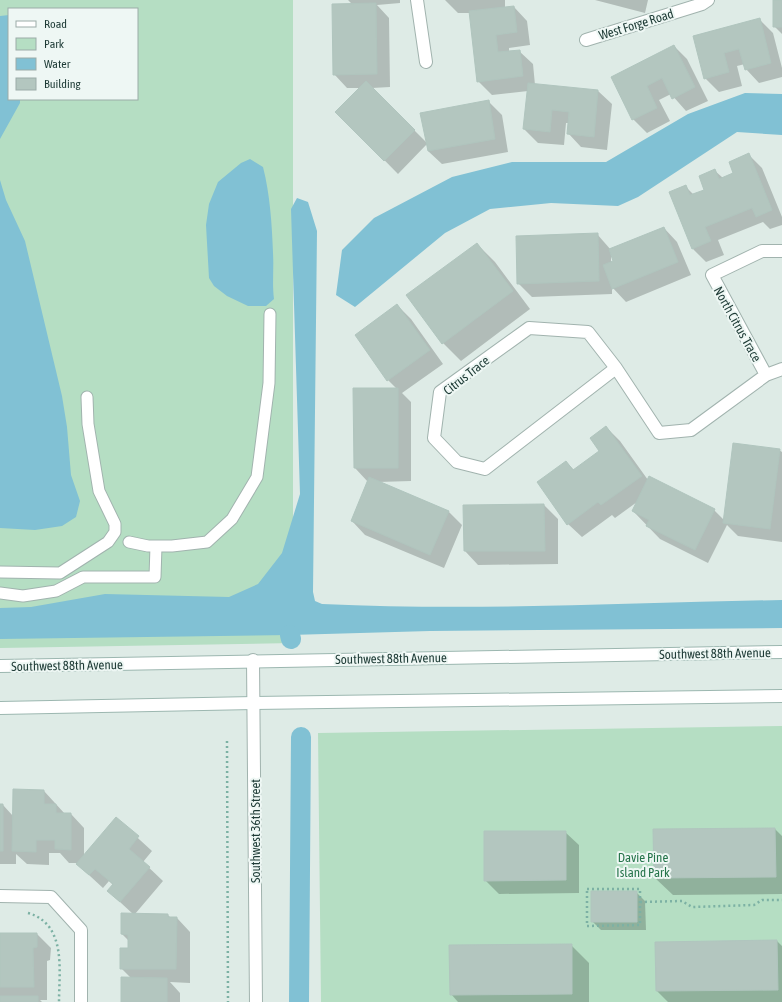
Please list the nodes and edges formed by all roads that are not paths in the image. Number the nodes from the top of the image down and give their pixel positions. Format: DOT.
graph roads {
  1 [pos="417,0"];
  2 [pos="708,0"];
  3 [pos="586,40"];
  4 [pos="426,62"];
  5 [pos="782,251"];
  6 [pos="270,314"];
  7 [pos="616,368"];
  8 [pos="782,369"];
  9 [pos="766,375"];
  10 [pos="87,397"];
  11 [pos="129,542"];
  12 [pos="156,546"];
  13 [pos="0,572"];
  14 [pos="0,593"];
  15 [pos="782,652"];
  16 [pos="254,660"];
  17 [pos="0,666"];
  18 [pos="782,696"];
  19 [pos="254,703"];
  20 [pos="0,708"];
  21 [pos="0,896"];
  22 [pos="81,1002"];
  23 [pos="256,1002"];
  1 -- 4 [label="street"];
  2 -- 3 [label="street, West Forge Road"];
  5 -- 9 [label="street, North Citrus Trace"];
  6 -- 12 [label="lane"];
  7 -- 7 [label="street, Citrus Trace"];
  7 -- 9 [label="street, Citrus Trace"];
  8 -- 9 [label="street, Citrus Trace"];
  10 -- 13 [label="lane"];
  11 -- 12 [label="lane"];
  12 -- 14 [label="lane"];
  15 -- 16 [label="street, Southwest 88th Avenue"];
  16 -- 17 [label="street, Southwest 88th Avenue"];
  16 -- 19 [label="street, Southwest 36th Street"];
  18 -- 19 [label="street"];
  19 -- 20 [label="street"];
  19 -- 23 [label="street, Southwest 36th Street"];
  21 -- 22 [label="street"];
}
